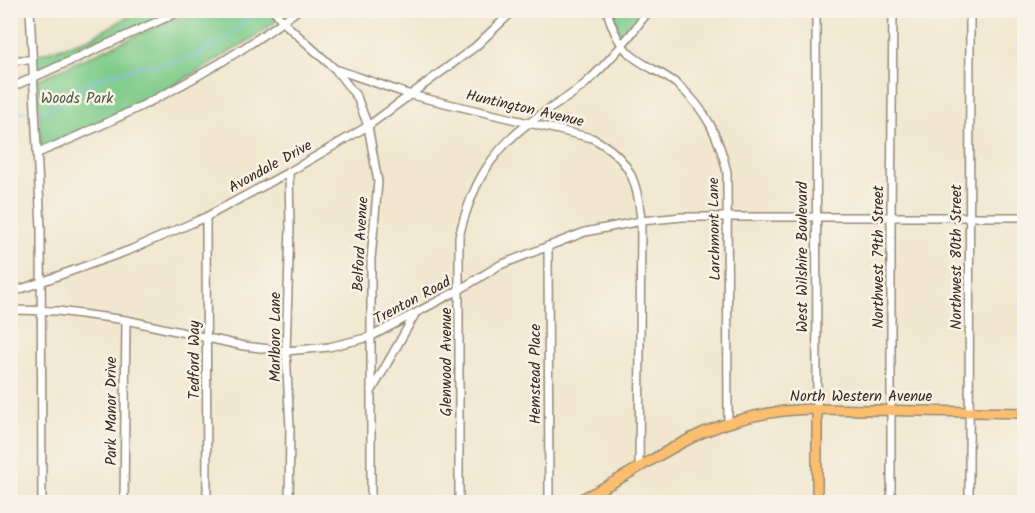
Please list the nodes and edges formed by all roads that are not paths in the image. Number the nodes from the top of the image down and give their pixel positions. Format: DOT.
graph roads {
  1 [pos="183,10"];
  2 [pos="274,10"];
  3 [pos="298,10"];
  4 [pos="514,10"];
  5 [pos="607,10"];
  6 [pos="649,10"];
  7 [pos="816,10"];
  8 [pos="893,10"];
  9 [pos="970,10"];
  10 [pos="30,11"];
  11 [pos="283,22"];
  12 [pos="624,46"];
  13 [pos="10,60"];
  14 [pos="32,60"];
  15 [pos="335,69"];
  16 [pos="33,78"];
  17 [pos="10,88"];
  18 [pos="411,95"];
  19 [pos="531,122"];
  20 [pos="368,126"];
  21 [pos="38,153"];
  22 [pos="288,172"];
  23 [pos="817,216"];
  24 [pos="206,217"];
  25 [pos="728,217"];
  26 [pos="891,217"];
  27 [pos="1024,217"];
  28 [pos="969,219"];
  29 [pos="641,221"];
  30 [pos="548,246"];
  31 [pos="42,282"];
  32 [pos="459,290"];
  33 [pos="10,293"];
  34 [pos="10,310"];
  35 [pos="42,310"];
  36 [pos="415,313"];
  37 [pos="126,320"];
  38 [pos="370,337"];
  39 [pos="208,338"];
  40 [pos="286,351"];
  41 [pos="370,393"];
  42 [pos="817,409"];
  43 [pos="892,411"];
  44 [pos="970,412"];
  45 [pos="1024,414"];
  46 [pos="728,423"];
  47 [pos="639,468"];
  48 [pos="42,502"];
  49 [pos="124,502"];
  50 [pos="207,502"];
  51 [pos="289,502"];
  52 [pos="371,502"];
  53 [pos="459,502"];
  54 [pos="549,502"];
  55 [pos="574,502"];
  56 [pos="817,502"];
  57 [pos="891,502"];
  58 [pos="969,502"];
  1 -- 16 [label="street"];
  2 -- 11 [label="street, Huntington Avenue"];
  3 -- 11 [label="street"];
  4 -- 18 [label="street, Avondale Drive"];
  5 -- 12 [label="street, Larchmont Lane"];
  6 -- 12 [label="street, Glenwood Avenue"];
  7 -- 23 [label="street, West Wilshire Boulevard"];
  8 -- 26 [label="street, Northwest 79th Street"];
  9 -- 28 [label="street, Northwest 80th Street"];
  10 -- 14 [label="street"];
  11 -- 15 [label="street, Huntington Avenue"];
  11 -- 21 [label="street"];
  12 -- 19 [label="street, Glenwood Avenue"];
  12 -- 25 [label="street, Larchmont Lane"];
  13 -- 14 [label="street"];
  14 -- 16 [label="street"];
  15 -- 18 [label="street, Huntington Avenue"];
  15 -- 20 [label="street, Belford Avenue"];
  16 -- 17 [label="street"];
  16 -- 21 [label="street"];
  18 -- 19 [label="street, Huntington Avenue"];
  18 -- 20 [label="street, Avondale Drive"];
  19 -- 29 [label="street, Huntington Avenue"];
  19 -- 32 [label="street, Glenwood Avenue"];
  20 -- 22 [label="street, Avondale Drive"];
  20 -- 38 [label="street, Belford Avenue"];
  21 -- 31 [label="street"];
  22 -- 24 [label="street, Avondale Drive"];
  22 -- 40 [label="street, Marlboro Lane"];
  23 -- 25 [label="street, Trenton Road"];
  23 -- 26 [label="street, Trenton Road"];
  23 -- 42 [label="street, West Wilshire Boulevard"];
  24 -- 31 [label="street, Avondale Drive"];
  24 -- 39 [label="street, Tedford Way"];
  25 -- 29 [label="street, Trenton Road"];
  25 -- 46 [label="street, Larchmont Lane"];
  26 -- 28 [label="street, Trenton Road"];
  26 -- 43 [label="street, Northwest 79th Street"];
  27 -- 28 [label="street, Trenton Road"];
  28 -- 44 [label="street, Northwest 80th Street"];
  29 -- 30 [label="street, Trenton Road"];
  29 -- 47 [label="street, Huntington Avenue"];
  30 -- 32 [label="street, Trenton Road"];
  30 -- 54 [label="street, Hemstead Place"];
  31 -- 33 [label="street, Avondale Drive"];
  31 -- 35 [label="street"];
  32 -- 36 [label="street, Trenton Road"];
  32 -- 53 [label="street, Glenwood Avenue"];
  34 -- 35 [label="street, Trenton Road"];
  35 -- 37 [label="street, Trenton Road"];
  35 -- 48 [label="street"];
  36 -- 38 [label="street, Trenton Road"];
  36 -- 41 [label="street"];
  37 -- 39 [label="street, Trenton Road"];
  37 -- 49 [label="street, Park Manor Drive"];
  38 -- 40 [label="street, Trenton Road"];
  38 -- 41 [label="street, Belford Avenue"];
  39 -- 40 [label="street, Trenton Road"];
  39 -- 50 [label="street, Tedford Way"];
  40 -- 51 [label="street, Marlboro Lane"];
  41 -- 52 [label="street, Belford Avenue"];
  42 -- 43 [label="main road, North Western Avenue"];
  42 -- 46 [label="main road, North Western Avenue"];
  42 -- 56 [label="main road, West Wilshire Boulevard"];
  43 -- 44 [label="main road, North Western Avenue"];
  43 -- 57 [label="street, Northwest 79th Street"];
  44 -- 45 [label="main road, North Western Avenue"];
  44 -- 58 [label="street, Northwest 80th Street"];
  46 -- 47 [label="main road, North Western Avenue"];
  47 -- 55 [label="main road, North Western Avenue"];
}
